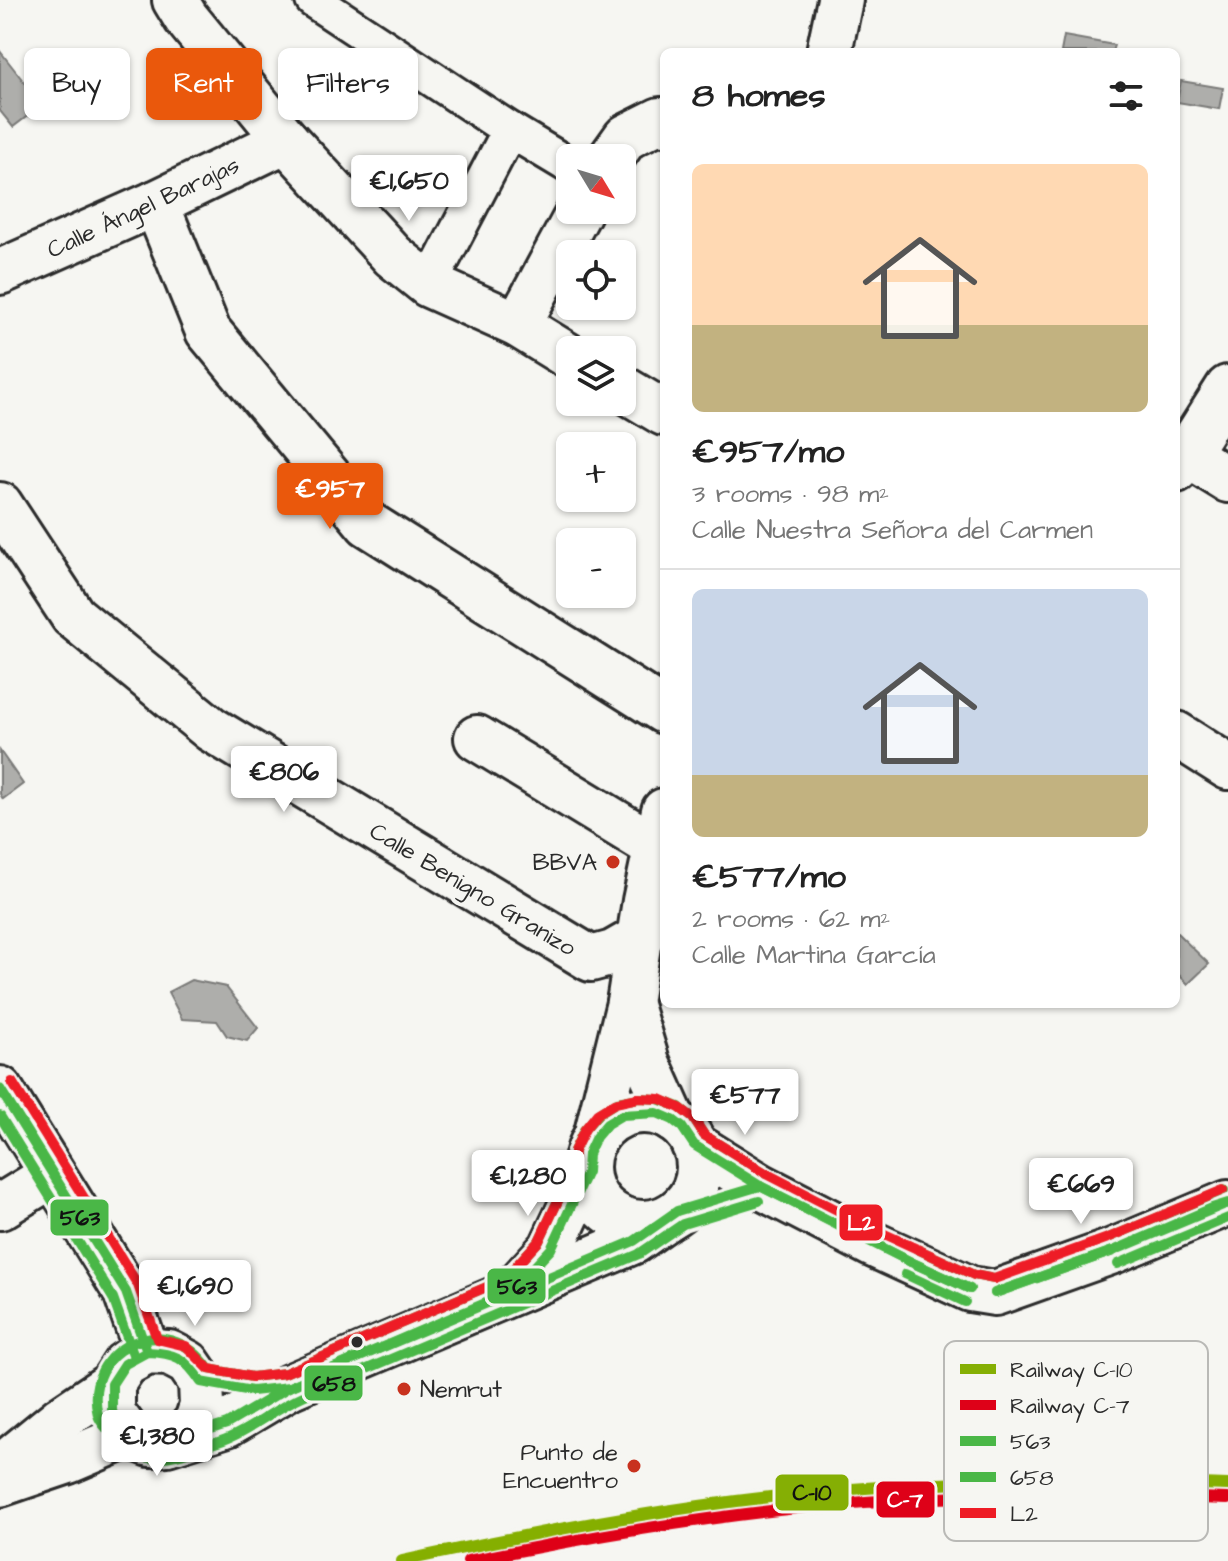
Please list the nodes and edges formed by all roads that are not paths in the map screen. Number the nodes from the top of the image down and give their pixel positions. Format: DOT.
graph roads {
  1 [pos="175,0"];
  2 [pos="313,0"];
  3 [pos="840,0"];
  4 [pos="830,48"];
  5 [pos="660,120"];
  6 [pos="510,130"];
  7 [pos="286,140"];
  8 [pos="621,144"];
  9 [pos="556,158"];
  10 [pos="156,203"];
  11 [pos="572,224"];
  12 [pos="0,272"];
  13 [pos="429,285"];
  14 [pos="518,325"];
  15 [pos="556,348"];
  16 [pos="1228,388"];
  17 [pos="636,396"];
  18 [pos="660,411"];
  19 [pos="1180,456"];
  20 [pos="1180,457"];
  21 [pos="1228,480"];
  22 [pos="0,505"];
  23 [pos="660,708"];
  24 [pos="1180,737"];
  25 [pos="477,738"];
  26 [pos="1228,767"];
  27 [pos="660,829"];
  28 [pos="641,937"];
  29 [pos="591,959"];
  30 [pos="629,1003"];
  31 [pos="0,1089"];
  32 [pos="683,1132"];
  33 [pos="591,1155"];
  34 [pos="52,1175"];
  35 [pos="760,1186"];
  36 [pos="1228,1203"];
  37 [pos="0,1207"];
  38 [pos="671,1215"];
  39 [pos="511,1292"];
  40 [pos="147,1352"];
  41 [pos="201,1382"];
  42 [pos="112,1384"];
  43 [pos="289,1387"];
  44 [pos="129,1435"];
  45 [pos="184,1436"];
  46 [pos="0,1468"];
  47 [pos="0,1484"];
  1 -- 7 [label="street"];
  2 -- 6 [label="street"];
  3 -- 4 [label="street"];
  5 -- 8 [label="street"];
  6 -- 9 [label="street"];
  6 -- 13 [label="street"];
  7 -- 10 [label="street, Calle Ángel Barajas"];
  7 -- 13 [label="street"];
  10 -- 12 [label="street, Calle Ángel Barajas"];
  10 -- 23 [label="street"];
  11 -- 14 [label="street"];
  13 -- 14 [label="street"];
  14 -- 15 [label="street"];
  16 -- 19 [label="street"];
  17 -- 18 [label="street"];
  20 -- 21 [label="street"];
  22 -- 29 [label="street, Calle Benigno Granizo"];
  24 -- 26 [label="street"];
  25 -- 27 [label="street"];
  27 -- 28 [label="street"];
  28 -- 29 [label="street, Calle Benigno Granizo"];
  28 -- 30 [label="street"];
  29 -- 30 [label="street, Calle Benigno Granizo"];
  30 -- 32 [label="street"];
  30 -- 33 [label="street"];
  31 -- 34 [label="street"];
  32 -- 33 [label="street"];
  32 -- 35 [label="street"];
  32 -- 38 [label="street"];
  33 -- 38 [label="street"];
  33 -- 39 [label="street"];
  34 -- 37 [label="street"];
  34 -- 40 [label="street"];
  35 -- 36 [label="street"];
  35 -- 38 [label="street"];
  38 -- 39 [label="street"];
  39 -- 43 [label="street"];
  40 -- 41 [label="street"];
  40 -- 42 [label="street"];
  41 -- 43 [label="street"];
  41 -- 45 [label="street"];
  42 -- 44 [label="street"];
  42 -- 46 [label="street"];
  43 -- 45 [label="street"];
  44 -- 45 [label="street"];
  44 -- 47 [label="street"];
}
